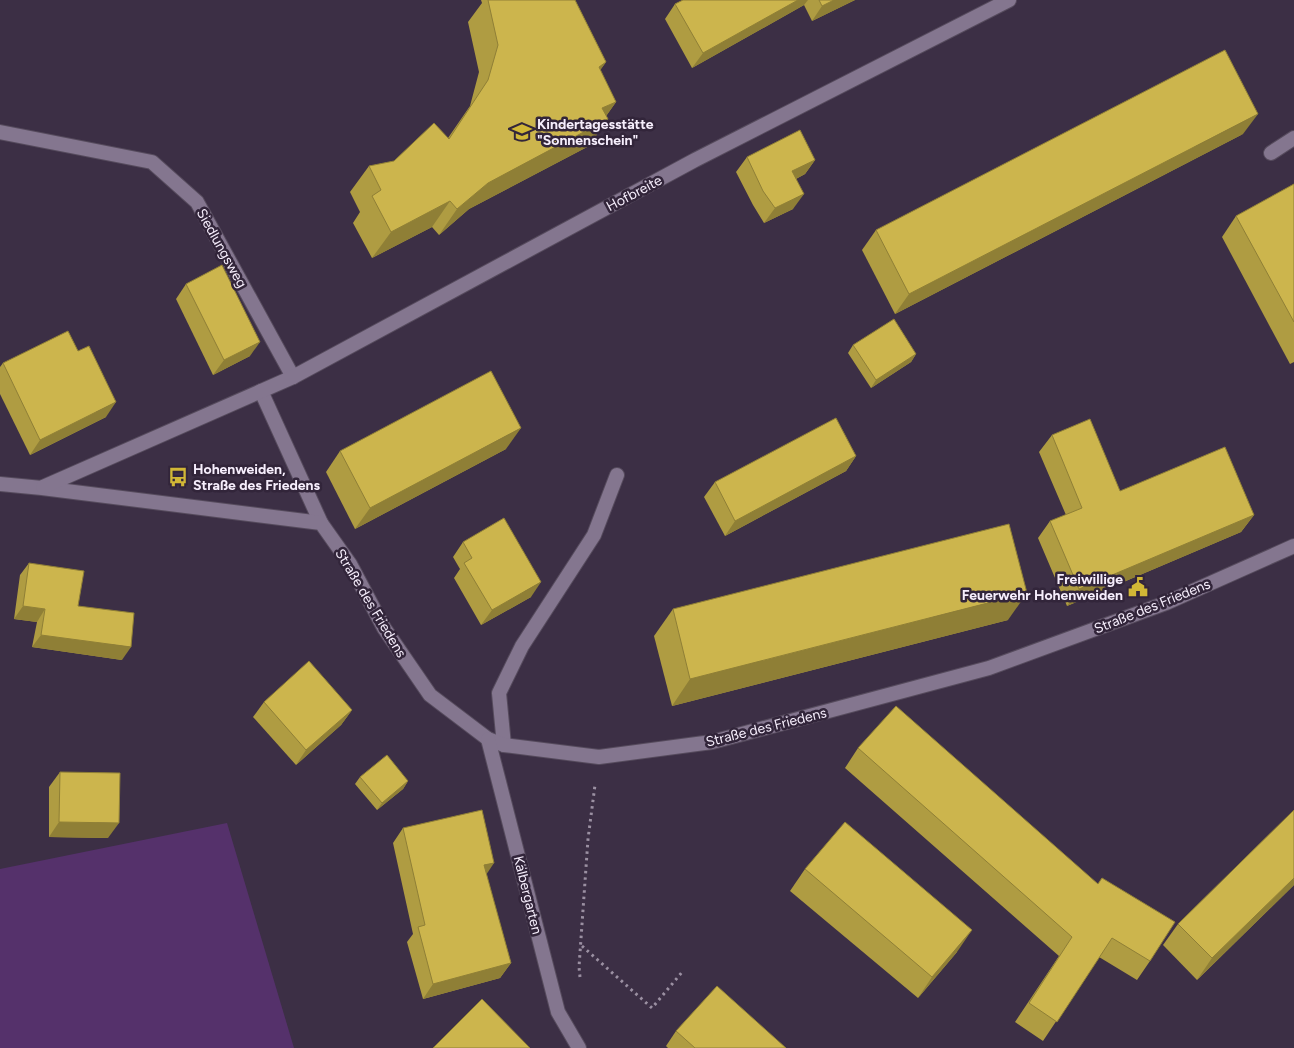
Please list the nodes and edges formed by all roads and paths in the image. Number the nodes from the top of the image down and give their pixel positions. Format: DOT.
graph roads {
  1 [pos="1009,0"];
  2 [pos="0,132"];
  3 [pos="1294,138"];
  4 [pos="1271,153"];
  5 [pos="293,377"];
  6 [pos="261,391"];
  7 [pos="617,475"];
  8 [pos="0,484"];
  9 [pos="42,488"];
  10 [pos="322,523"];
  11 [pos="1294,546"];
  12 [pos="488,739"];
  13 [pos="504,745"];
  14 [pos="599,757"];
  15 [pos="581,946"];
  16 [pos="683,971"];
  17 [pos="581,984"];
  18 [pos="579,1048"];
  1 -- 5 [label="street, Hofbreite"];
  2 -- 5 [label="street, Siedlungsweg"];
  3 -- 4 [label="street"];
  5 -- 6 [label="street, Hofbreite"];
  6 -- 9 [label="street"];
  6 -- 10 [label="street, Straße des Friedens"];
  7 -- 13 [label="street"];
  8 -- 9 [label="street"];
  9 -- 10 [label="street"];
  10 -- 12 [label="street, Straße des Friedens"];
  11 -- 14 [label="street, Straße des Friedens"];
  12 -- 13 [label="street, Straße des Friedens"];
  12 -- 18 [label="street, Kälbergarten"];
  13 -- 14 [label="street, Straße des Friedens"];
  14 -- 15 [label="path"];
  15 -- 16 [label="path"];
  15 -- 17 [label="path"];
}
